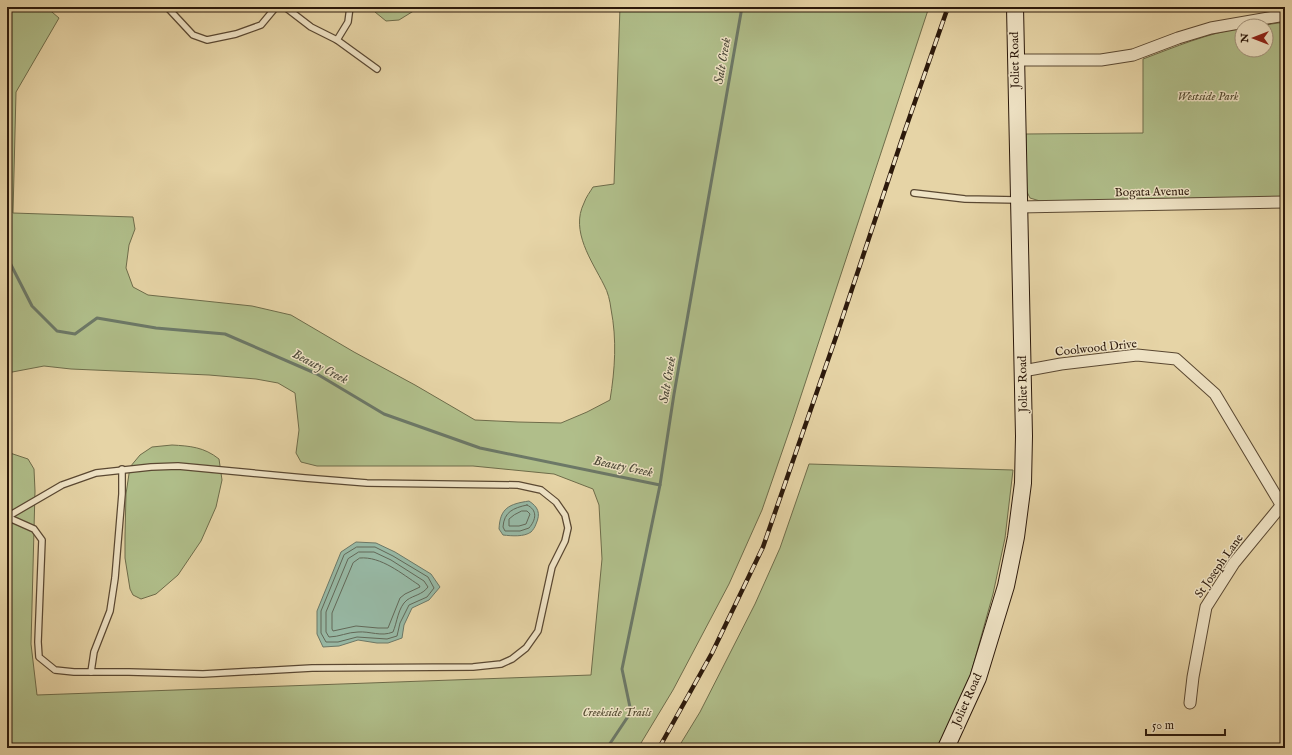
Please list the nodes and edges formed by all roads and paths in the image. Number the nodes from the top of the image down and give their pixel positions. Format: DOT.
graph roads {
  1 [pos="167,7"];
  2 [pos="276,7"];
  3 [pos="285,7"];
  4 [pos="350,7"];
  5 [pos="1015,7"];
  6 [pos="1285,15"];
  7 [pos="338,40"];
  8 [pos="1015,60"];
  9 [pos="377,69"];
  10 [pos="914,193"];
  11 [pos="1285,202"];
  12 [pos="1019,204"];
  13 [pos="1023,371"];
  14 [pos="122,469"];
  15 [pos="1284,505"];
  16 [pos="7,517"];
  17 [pos="91,672"];
  18 [pos="1190,703"];
  19 [pos="946,748"];
  1 -- 2 [label="lane"];
  3 -- 7 [label="lane"];
  4 -- 7 [label="lane"];
  5 -- 8 [label="main road, Joliet Road"];
  6 -- 8 [label="street"];
  7 -- 9 [label="lane"];
  8 -- 12 [label="main road, Joliet Road"];
  10 -- 12 [label="lane"];
  11 -- 12 [label="street, Bogata Avenue"];
  12 -- 13 [label="main road, Joliet Road"];
  13 -- 15 [label="street, Coolwood Drive"];
  13 -- 19 [label="main road, Joliet Road"];
  14 -- 16 [label="lane"];
  14 -- 17 [label="lane"];
  14 -- 17 [label="lane"];
  15 -- 18 [label="street, St Joseph Lane"];
  16 -- 17 [label="lane"];
}
